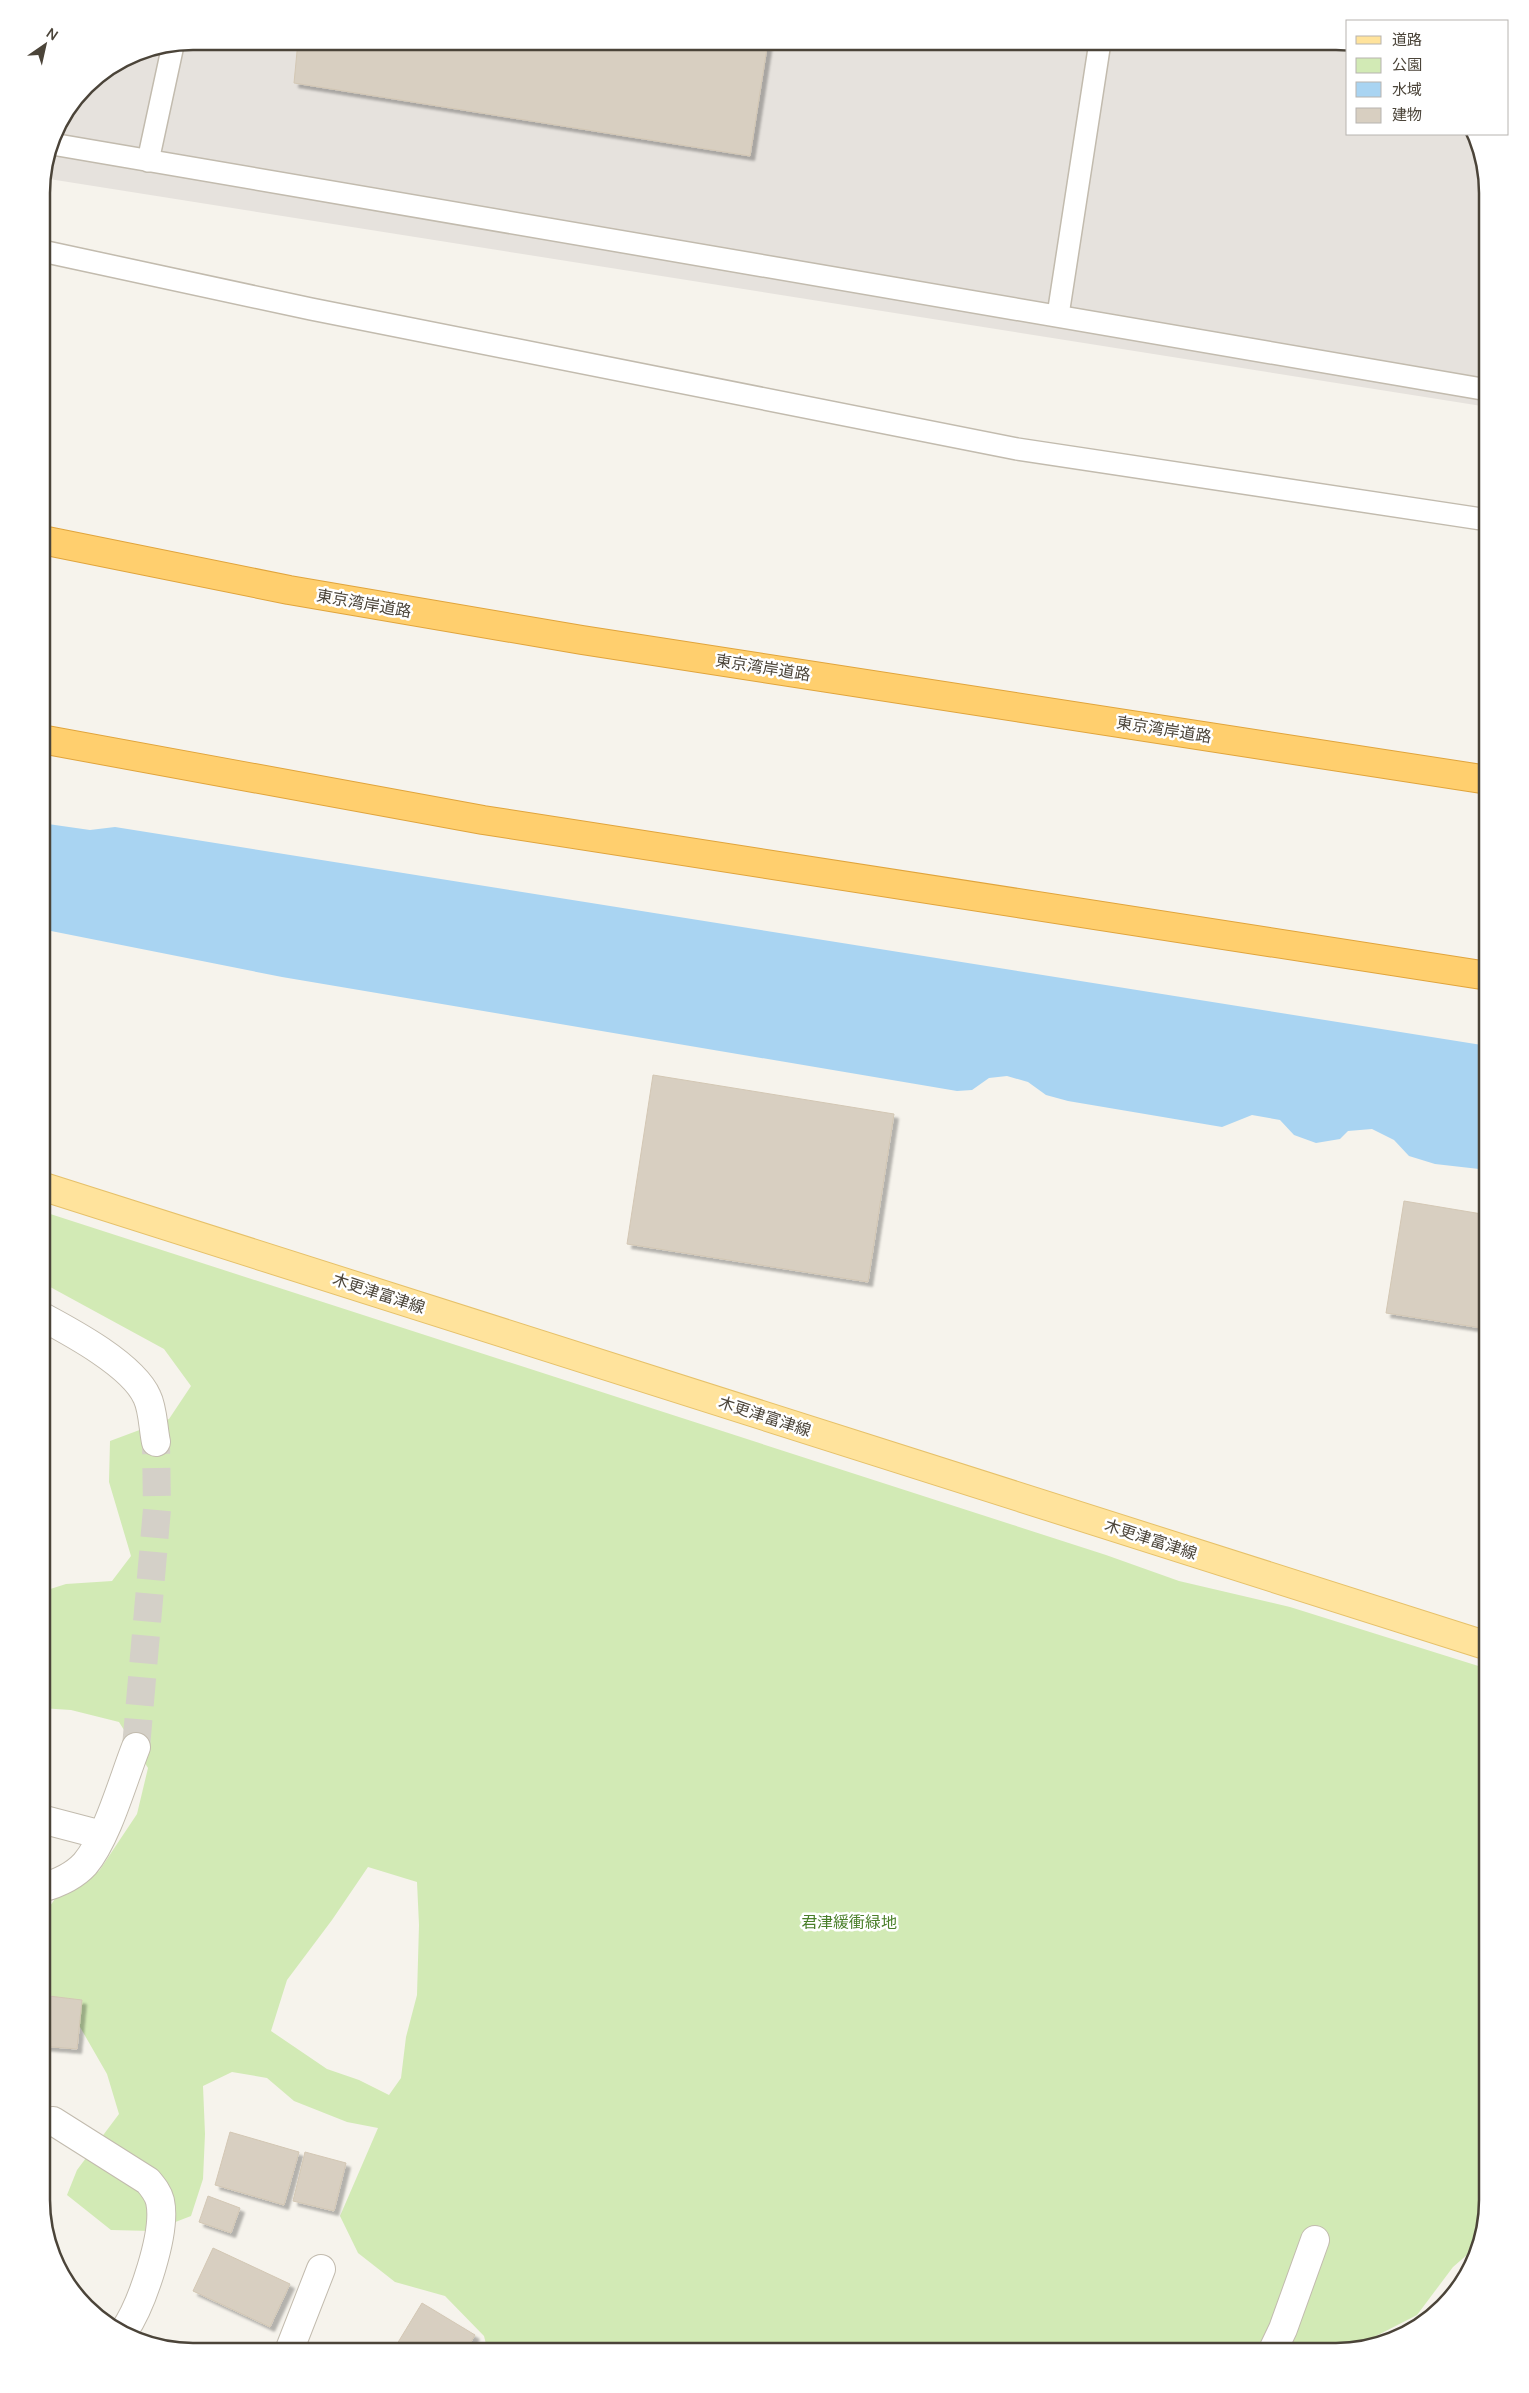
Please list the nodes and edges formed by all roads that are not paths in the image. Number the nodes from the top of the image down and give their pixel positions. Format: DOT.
graph roads {
  1 [pos="1092,50"];
  2 [pos="172,52"];
  3 [pos="59,145"];
  4 [pos="148,161"];
  5 [pos="50,253"];
  6 [pos="1058,315"];
  7 [pos="1479,388"];
  8 [pos="1479,519"];
  9 [pos="50,542"];
  10 [pos="50,740"];
  11 [pos="1479,779"];
  12 [pos="1479,975"];
  13 [pos="50,1189"];
  14 [pos="50,1321"];
  15 [pos="156,1442"];
  16 [pos="1479,1643"];
  17 [pos="136,1747"];
  18 [pos="50,1821"];
  19 [pos="102,1835"];
  20 [pos="50,1886"];
  21 [pos="53,2121"];
  22 [pos="1315,2240"];
  23 [pos="321,2269"];
  24 [pos="127,2326"];
  25 [pos="292,2343"];
  26 [pos="1276,2343"];
  1 -- 6 [label="lane"];
  2 -- 4 [label="lane"];
  3 -- 4 [label="lane"];
  4 -- 6 [label="lane"];
  5 -- 8 [label="lane"];
  6 -- 7 [label="lane"];
  9 -- 11 [label="highway, 東京湾岸道路"];
  10 -- 12 [label="highway"];
  13 -- 16 [label="main road, 木更津富津線"];
  14 -- 15 [label="street"];
  17 -- 19 [label="street"];
  18 -- 19 [label="street"];
  19 -- 20 [label="street"];
  21 -- 24 [label="street"];
  22 -- 26 [label="street"];
  23 -- 25 [label="street"];
}
